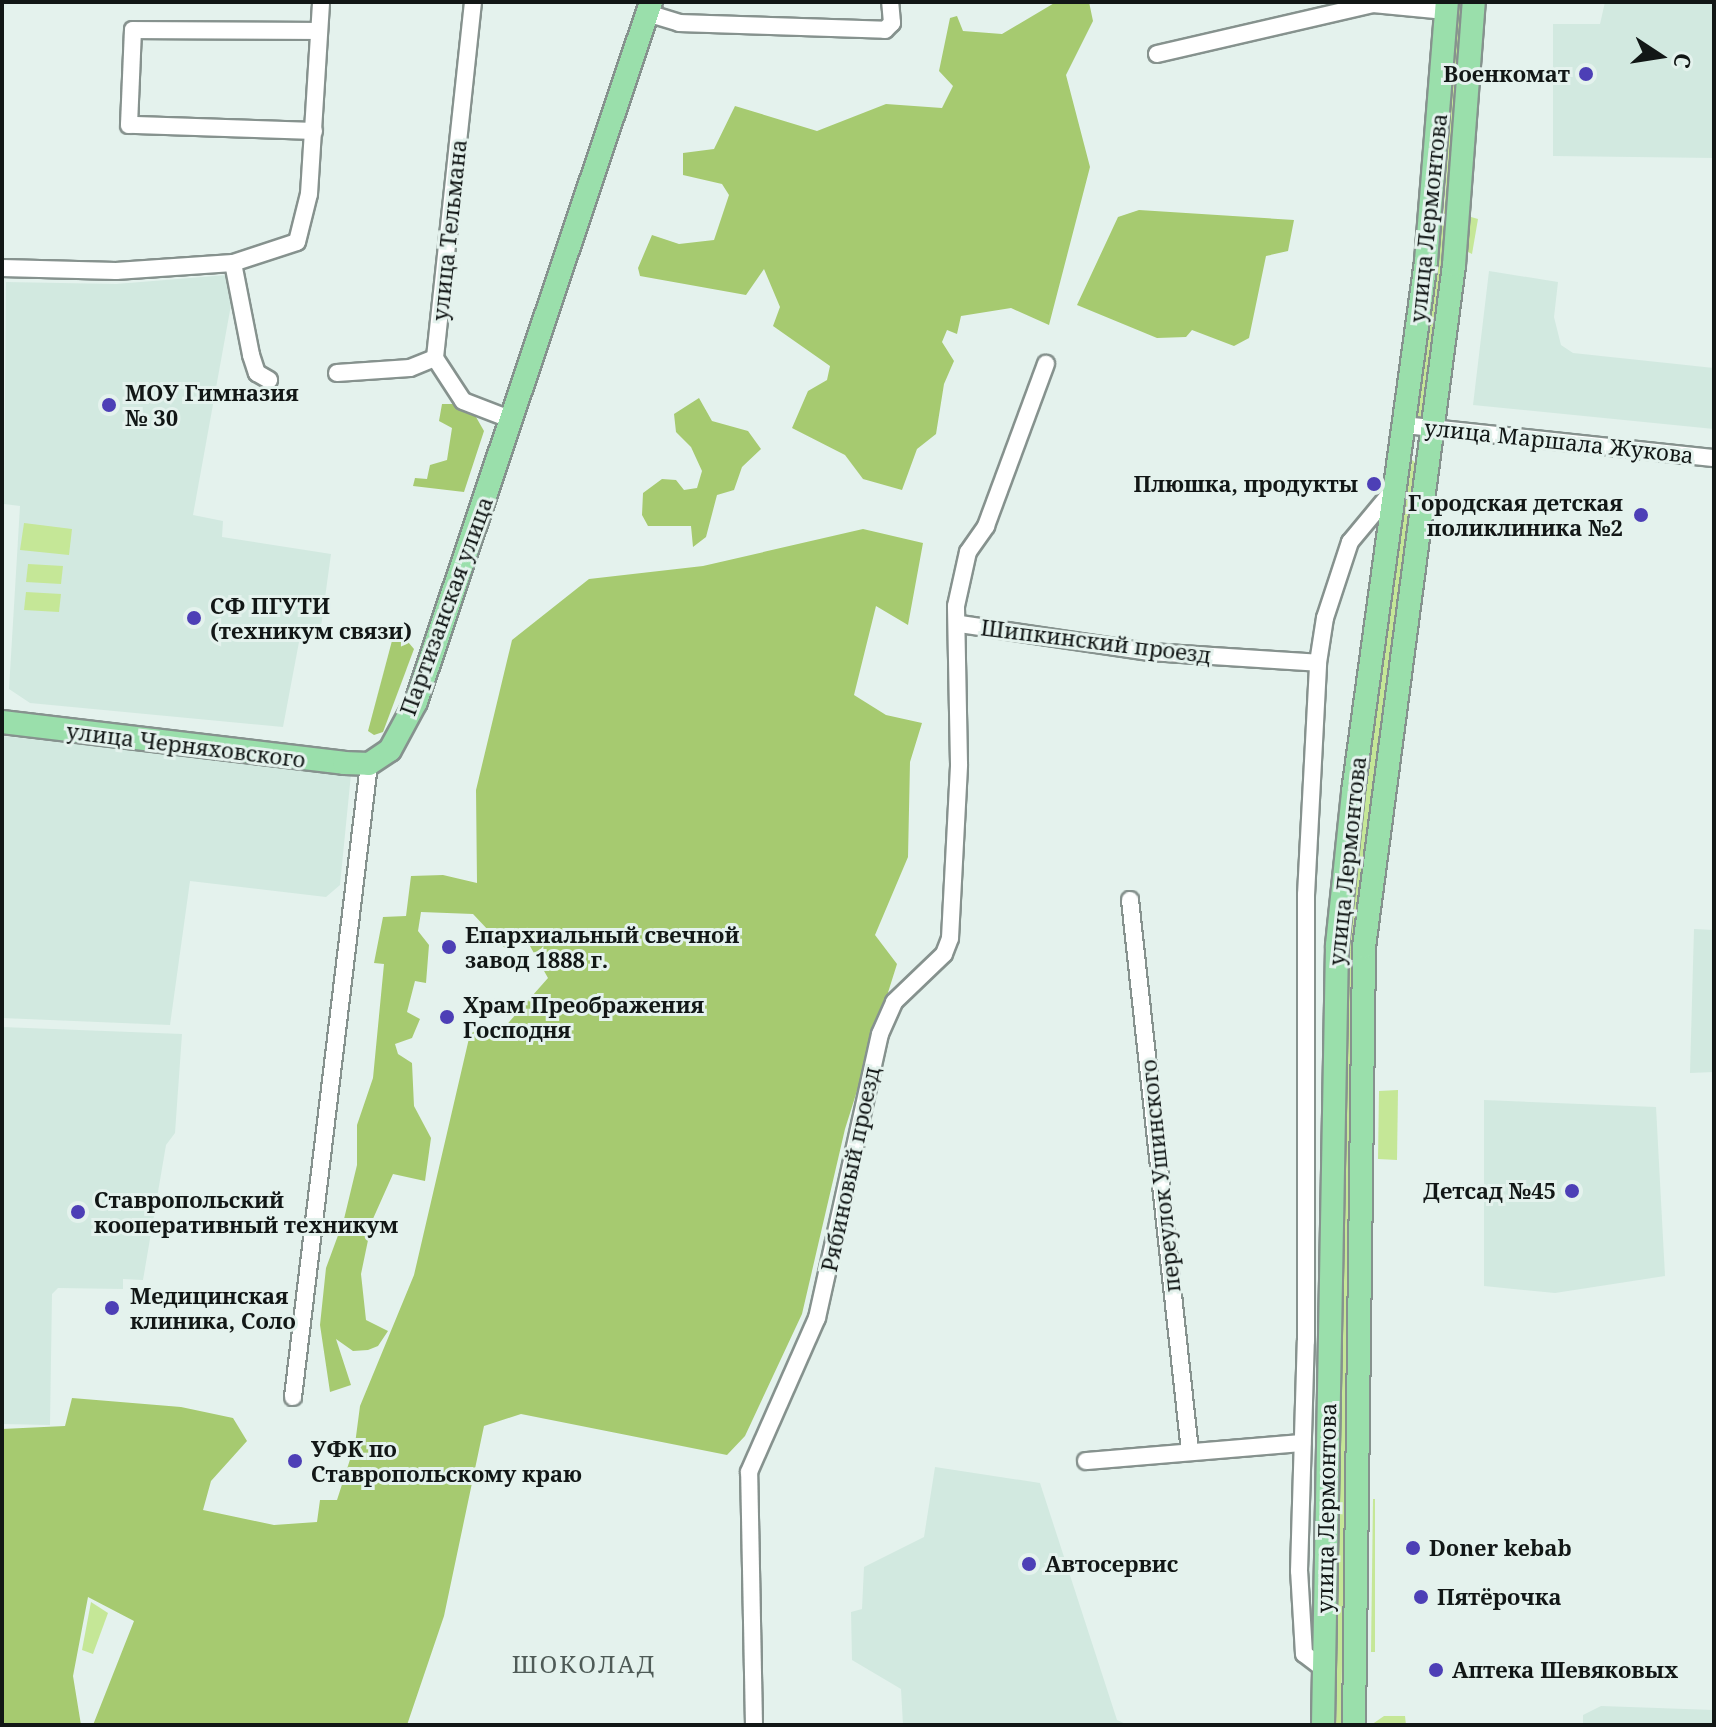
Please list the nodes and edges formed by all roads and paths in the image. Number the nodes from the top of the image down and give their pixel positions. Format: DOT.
graph roads {
  1 [pos="321,2"];
  2 [pos="473,2"];
  3 [pos="890,2"];
  4 [pos="1474,2"];
  5 [pos="1446,6"];
  6 [pos="649,7"];
  7 [pos="318,31"];
  8 [pos="1157,54"];
  9 [pos="314,131"];
  10 [pos="233,263"];
  11 [pos="2,268"];
  12 [pos="435,358"];
  13 [pos="1046,364"];
  14 [pos="337,373"];
  15 [pos="269,380"];
  16 [pos="510,419"];
  17 [pos="1404,425"];
  18 [pos="1430,428"];
  19 [pos="1714,458"];
  20 [pos="1395,488"];
  21 [pos="960,624"];
  22 [pos="1318,663"];
  23 [pos="2,722"];
  24 [pos="369,764"];
  25 [pos="1130,900"];
  26 [pos="293,1397"];
  27 [pos="1302,1443"];
  28 [pos="1190,1451"];
  29 [pos="1086,1461"];
  30 [pos="1324,1669"];
  31 [pos="754,1725"];
  32 [pos="1323,1725"];
  33 [pos="1354,1725"];
  1 -- 7 [label="street"];
  2 -- 12 [label="street, улица Тельмана"];
  3 -- 6 [label="street, Партизанская улица"];
  4 -- 18 [label="main road, улица Лермонтова"];
  5 -- 8 [label="street"];
  5 -- 17 [label="main road, улица Лермонтова"];
  6 -- 16 [label="main road, Партизанская улица"];
  7 -- 9 [label="street"];
  7 -- 9 [label="street"];
  9 -- 10 [label="street"];
  10 -- 11 [label="street"];
  10 -- 15 [label="street"];
  12 -- 14 [label="street"];
  12 -- 16 [label="street"];
  13 -- 21 [label="street, Шипкинский проезд"];
  16 -- 24 [label="main road, Партизанская улица"];
  17 -- 18 [label="street, улица Маршала Жукова"];
  17 -- 20 [label="main road, улица Лермонтова"];
  18 -- 19 [label="street, улица Маршала Жукова"];
  18 -- 33 [label="main road, улица Лермонтова"];
  20 -- 22 [label="street"];
  20 -- 30 [label="main road, улица Лермонтова"];
  21 -- 22 [label="street, Шипкинский проезд"];
  21 -- 31 [label="street, Рябиновый проезд"];
  22 -- 27 [label="street"];
  23 -- 24 [label="main road, улица Черняховского"];
  24 -- 26 [label="street"];
  25 -- 28 [label="street, переулок Ушинского"];
  27 -- 28 [label="street"];
  27 -- 30 [label="street"];
  28 -- 29 [label="street"];
  30 -- 32 [label="main road, улица Лермонтова"];
}
